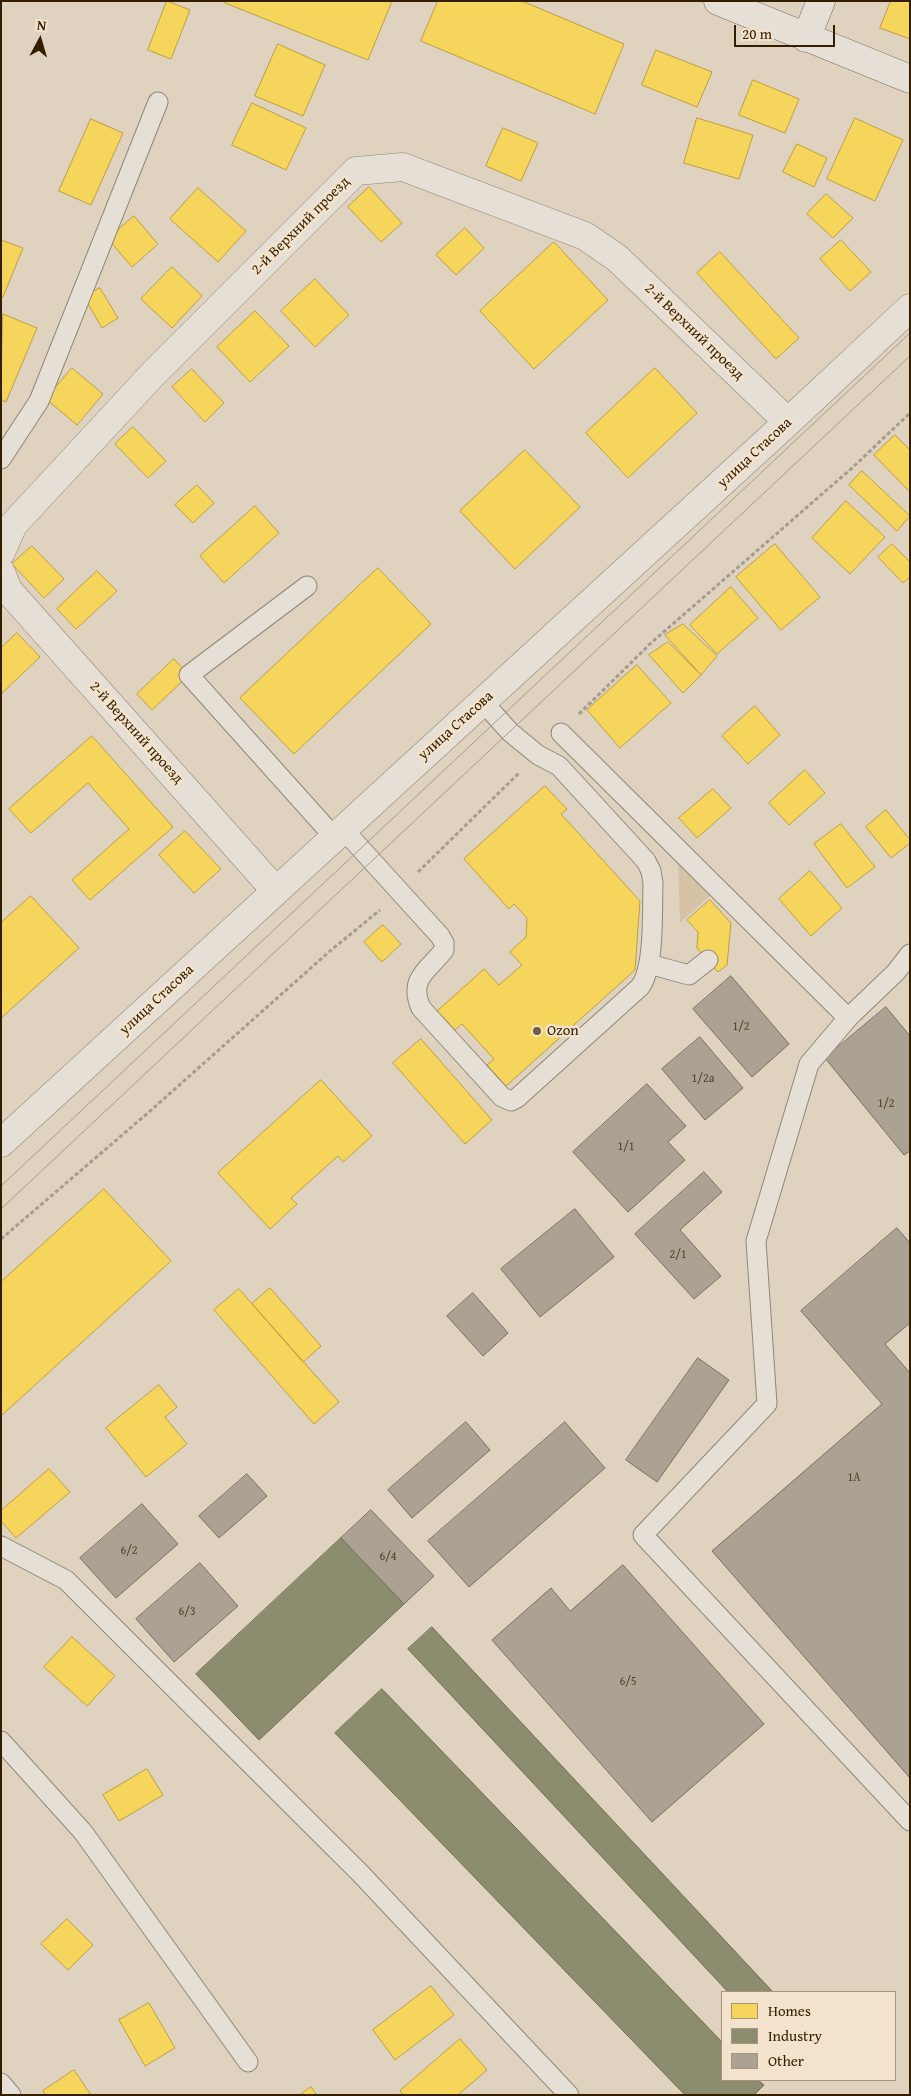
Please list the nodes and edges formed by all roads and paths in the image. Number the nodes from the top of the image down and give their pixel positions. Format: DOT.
graph roads {
  1 [pos="718,1"];
  2 [pos="821,1"];
  3 [pos="806,38"];
  4 [pos="910,79"];
  5 [pos="158,102"];
  6 [pos="910,308"];
  7 [pos="910,413"];
  8 [pos="788,422"];
  9 [pos="1,459"];
  10 [pos="7,519"];
  11 [pos="1,552"];
  12 [pos="1,572"];
  13 [pos="307,586"];
  14 [pos="483,702"];
  15 [pos="561,732"];
  16 [pos="538,755"];
  17 [pos="339,834"];
  18 [pos="399,890"];
  19 [pos="276,891"];
  20 [pos="910,954"];
  21 [pos="708,960"];
  22 [pos="649,964"];
  23 [pos="848,1018"];
  24 [pos="1,1143"];
  25 [pos="1,1239"];
  26 [pos="1,1546"];
  27 [pos="1,1741"];
  28 [pos="910,1821"];
  29 [pos="248,2062"];
  30 [pos="1,2084"];
  31 [pos="11,2095"];
  32 [pos="569,2095"];
  1 -- 3 [label="street"];
  2 -- 3 [label="street"];
  3 -- 4 [label="street"];
  5 -- 9 [label="lane"];
  6 -- 8 [label="street, улица Стасова"];
  7 -- 15 [label="path"];
  8 -- 10 [label="street, 2-й Верхний проезд"];
  8 -- 14 [label="street, улица Стасова"];
  10 -- 11 [label="street, 2-й Верхний проезд"];
  12 -- 19 [label="street, 2-й Верхний проезд"];
  13 -- 17 [label="lane"];
  14 -- 16 [label="lane"];
  14 -- 17 [label="street, улица Стасова"];
  15 -- 23 [label="lane"];
  16 -- 18 [label="path"];
  16 -- 22 [label="lane"];
  17 -- 18 [label="lane"];
  17 -- 19 [label="street, улица Стасова"];
  18 -- 22 [label="lane"];
  18 -- 25 [label="path"];
  19 -- 24 [label="street, улица Стасова"];
  20 -- 23 [label="lane"];
  21 -- 22 [label="lane"];
  23 -- 28 [label="lane"];
  26 -- 32 [label="lane"];
  27 -- 29 [label="lane"];
  30 -- 31 [label="lane"];
}
